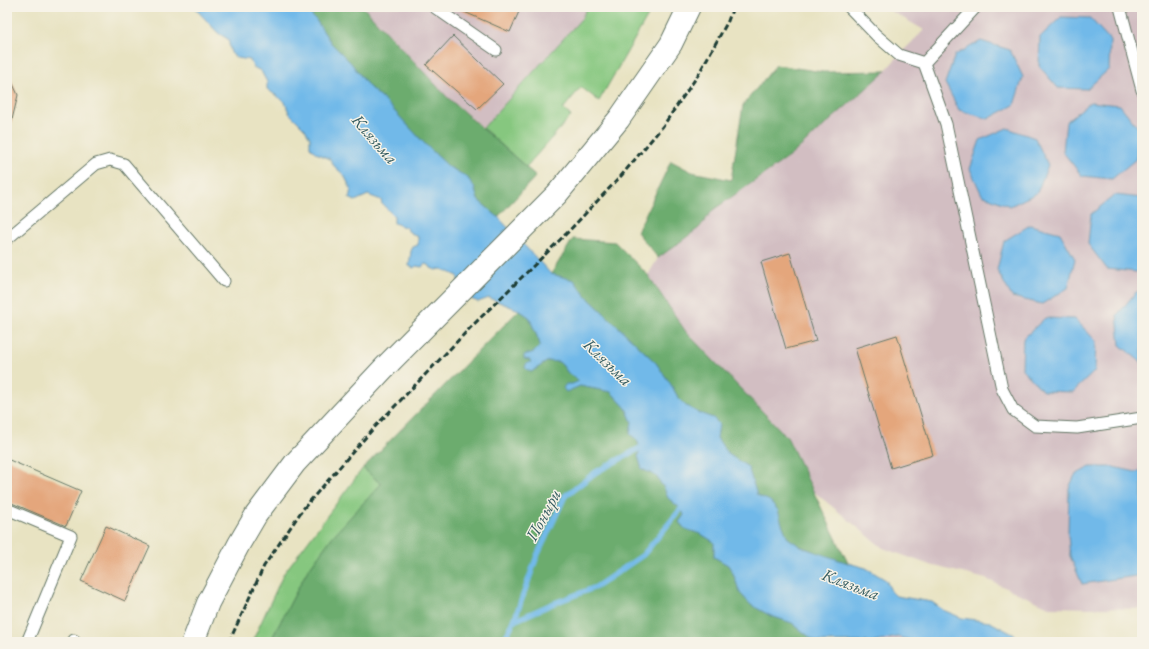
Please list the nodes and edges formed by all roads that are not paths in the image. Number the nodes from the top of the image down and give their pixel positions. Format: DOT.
graph roads {
  1 [pos="434,7"];
  2 [pos="689,7"];
  3 [pos="849,7"];
  4 [pos="976,7"];
  5 [pos="1120,7"];
  6 [pos="496,50"];
  7 [pos="924,63"];
  8 [pos="1142,90"];
  9 [pos="7,239"];
  10 [pos="224,281"];
  11 [pos="1142,418"];
  12 [pos="7,509"];
  13 [pos="26,642"];
  14 [pos="193,642"];
  1 -- 6 [label="lane"];
  2 -- 14 [label="street"];
  3 -- 7 [label="lane"];
  4 -- 7 [label="lane"];
  5 -- 8 [label="lane"];
  7 -- 11 [label="lane"];
  9 -- 10 [label="lane"];
  12 -- 13 [label="lane"];
}
